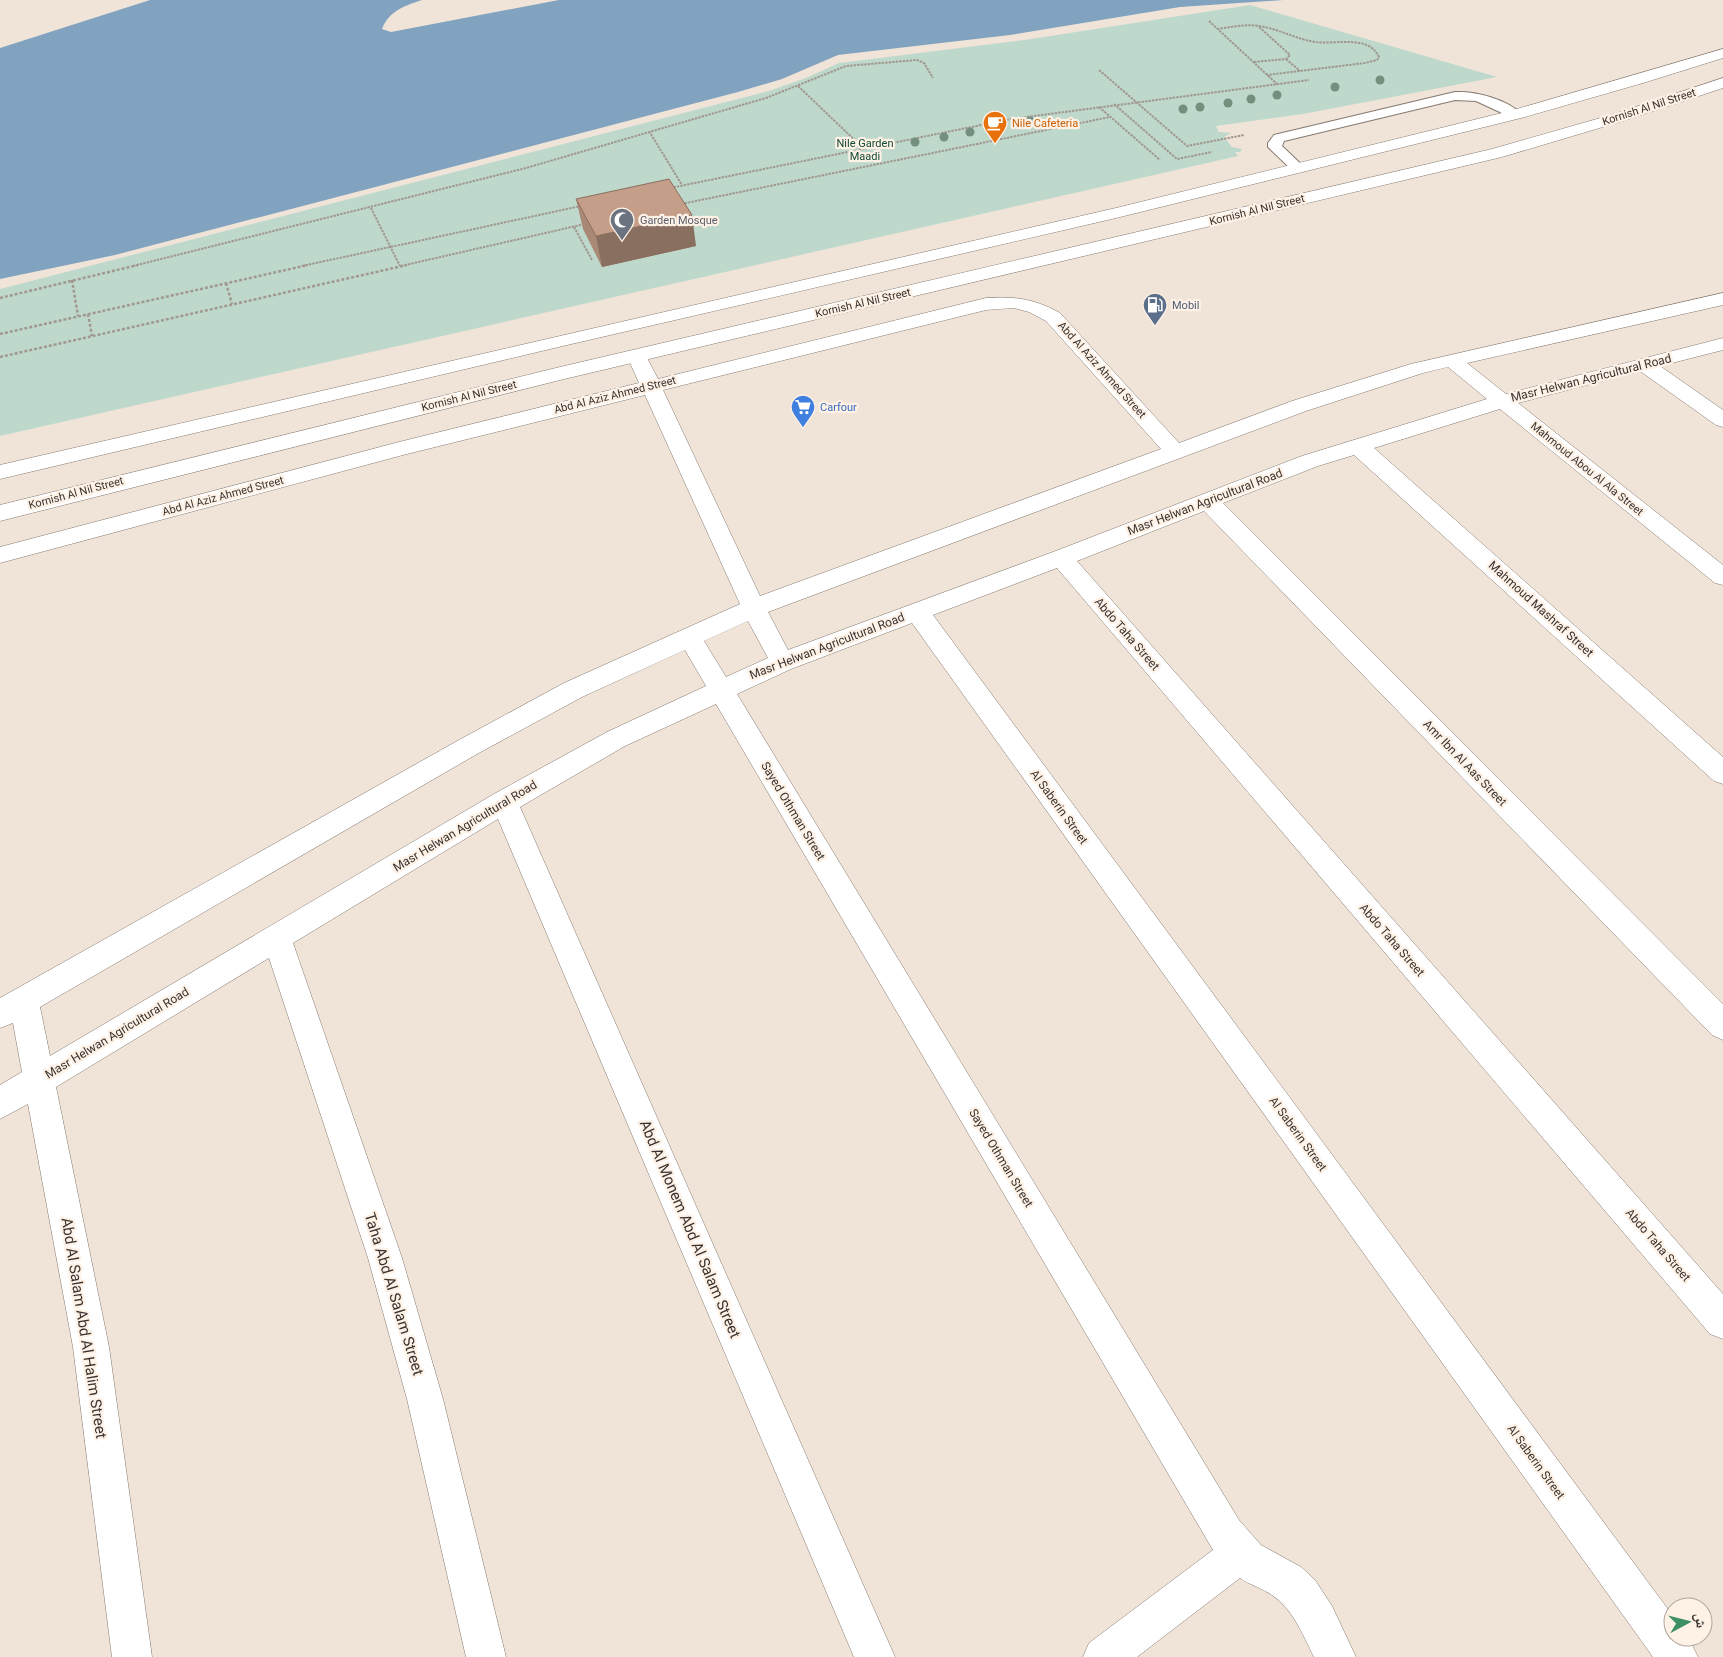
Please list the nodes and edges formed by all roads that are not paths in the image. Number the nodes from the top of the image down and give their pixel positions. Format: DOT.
graph roads {
  1 [pos="1723,53"];
  2 [pos="1723,83"];
  3 [pos="1515,114"];
  4 [pos="1298,168"];
  5 [pos="1723,300"];
  6 [pos="568,339"];
  7 [pos="1723,344"];
  8 [pos="637,356"];
  9 [pos="1452,361"];
  10 [pos="1644,364"];
  11 [pos="581,369"];
  12 [pos="652,386"];
  13 [pos="1502,401"];
  14 [pos="1723,420"];
  15 [pos="1358,446"];
  16 [pos="1176,452"];
  17 [pos="0,472"];
  18 [pos="1208,501"];
  19 [pos="0,513"];
  20 [pos="0,555"];
  21 [pos="1061,558"];
  22 [pos="1723,577"];
  23 [pos="754,608"];
  24 [pos="917,612"];
  25 [pos="689,636"];
  26 [pos="782,662"];
  27 [pos="720,689"];
  28 [pos="1723,773"];
  29 [pos="504,802"];
  30 [pos="277,939"];
  31 [pos="12,1008"];
  32 [pos="1723,1025"];
  33 [pos="40,1079"];
  34 [pos="0,1103"];
  35 [pos="1723,1321"];
  36 [pos="1240,1554"];
  37 [pos="132,1657"];
  38 [pos="486,1657"];
  39 [pos="875,1657"];
  40 [pos="1103,1657"];
  41 [pos="1336,1657"];
  42 [pos="1678,1657"];
  1 -- 3 [label="main road"];
  2 -- 8 [label="main road, Kornish Al Nil Street"];
  3 -- 4 [label="main road"];
  3 -- 4 [label="lane"];
  4 -- 6 [label="main road"];
  5 -- 9 [label="main road"];
  6 -- 11 [label="main road"];
  6 -- 17 [label="main road"];
  7 -- 10 [label="main road, Masr Helwan Agricultural Road"];
  8 -- 11 [label="main road, Kornish Al Nil Street"];
  8 -- 12 [label="main road"];
  9 -- 13 [label="main road, Mahmoud Abou Al Ala Street"];
  9 -- 16 [label="main road"];
  10 -- 13 [label="main road, Masr Helwan Agricultural Road"];
  10 -- 14 [label="main road"];
  11 -- 19 [label="main road, Kornish Al Nil Street"];
  12 -- 16 [label="main road, Abd Al Aziz Ahmed Street"];
  12 -- 20 [label="main road, Abd Al Aziz Ahmed Street"];
  12 -- 23 [label="main road"];
  13 -- 15 [label="main road, Masr Helwan Agricultural Road"];
  13 -- 22 [label="main road, Mahmoud Abou Al Ala Street"];
  15 -- 18 [label="main road, Masr Helwan Agricultural Road"];
  15 -- 28 [label="main road, Mahmoud Mashraf Street"];
  16 -- 23 [label="main road"];
  18 -- 21 [label="main road, Masr Helwan Agricultural Road"];
  18 -- 32 [label="main road, Amr Ibn Al Aas Street"];
  21 -- 24 [label="main road, Masr Helwan Agricultural Road"];
  21 -- 35 [label="main road, Abdo Taha Street"];
  23 -- 25 [label="main road"];
  23 -- 26 [label="main road"];
  24 -- 26 [label="main road, Masr Helwan Agricultural Road"];
  24 -- 42 [label="main road, Al Saberin Street"];
  25 -- 27 [label="main road, Sayed Othman Street"];
  25 -- 31 [label="main road"];
  26 -- 27 [label="main road, Masr Helwan Agricultural Road"];
  27 -- 29 [label="main road, Masr Helwan Agricultural Road"];
  27 -- 36 [label="main road, Sayed Othman Street"];
  29 -- 30 [label="main road, Masr Helwan Agricultural Road"];
  29 -- 39 [label="main road, Abd Al Monem Abd Al Salam Street"];
  30 -- 33 [label="main road, Masr Helwan Agricultural Road"];
  30 -- 38 [label="main road, Taha Abd Al Salam Street"];
  31 -- 33 [label="main road, Abd Al Salam Abd Al Halim Street"];
  33 -- 34 [label="main road, Masr Helwan Agricultural Road"];
  33 -- 37 [label="main road, Abd Al Salam Abd Al Halim Street"];
  36 -- 40 [label="main road"];
  36 -- 41 [label="main road, Sayed Othman Street"];
}
